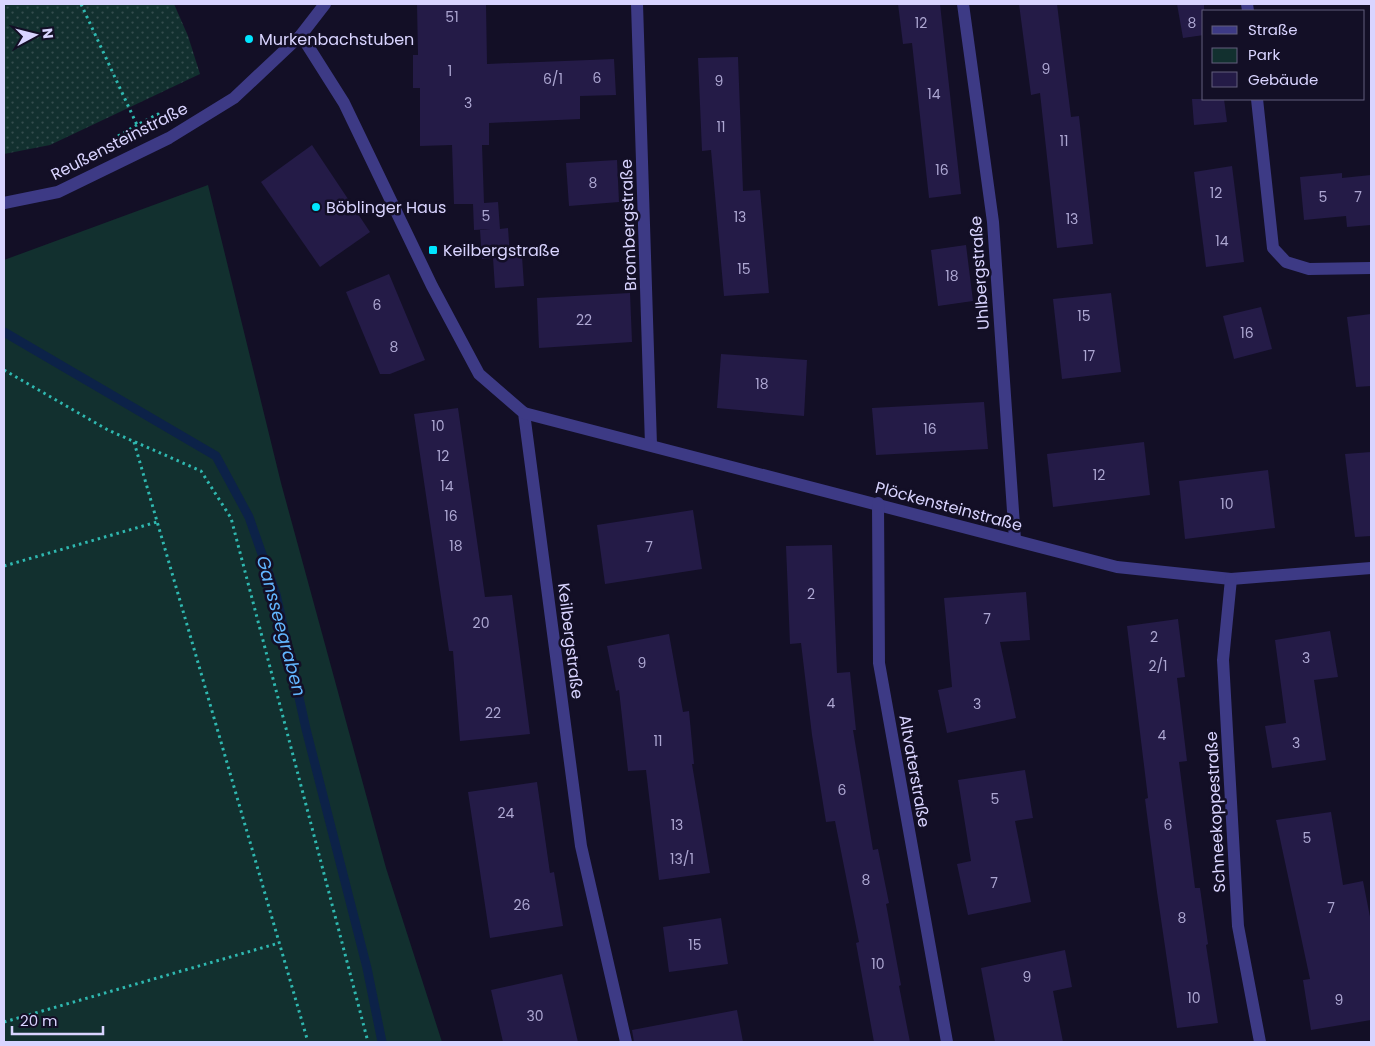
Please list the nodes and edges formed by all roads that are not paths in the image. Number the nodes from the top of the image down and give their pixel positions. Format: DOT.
graph roads {
  1 [pos="325,4"];
  2 [pos="637,4"];
  3 [pos="963,4"];
  4 [pos="301,35"];
  5 [pos="1257,100"];
  6 [pos="4,203"];
  7 [pos="1371,268"];
  8 [pos="524,413"];
  9 [pos="651,445"];
  10 [pos="878,503"];
  11 [pos="1015,540"];
  12 [pos="1371,568"];
  13 [pos="1231,579"];
  14 [pos="626,1042"];
  15 [pos="947,1042"];
  16 [pos="1260,1042"];
  1 -- 4 [label="street, Reußensteinstraße"];
  2 -- 9 [label="street, Brombergstraße"];
  3 -- 11 [label="street, Uhlbergstraße"];
  4 -- 6 [label="street, Reußensteinstraße"];
  4 -- 8 [label="street"];
  5 -- 7 [label="street"];
  8 -- 9 [label="street, Plöckensteinstraße"];
  8 -- 14 [label="street, Keilbergstraße"];
  9 -- 10 [label="street, Plöckensteinstraße"];
  10 -- 11 [label="street, Plöckensteinstraße"];
  10 -- 15 [label="street, Altvaterstraße"];
  11 -- 13 [label="street, Plöckensteinstraße"];
  12 -- 13 [label="street, Plöckensteinstraße"];
  13 -- 16 [label="street, Schneekoppestraße"];
}
